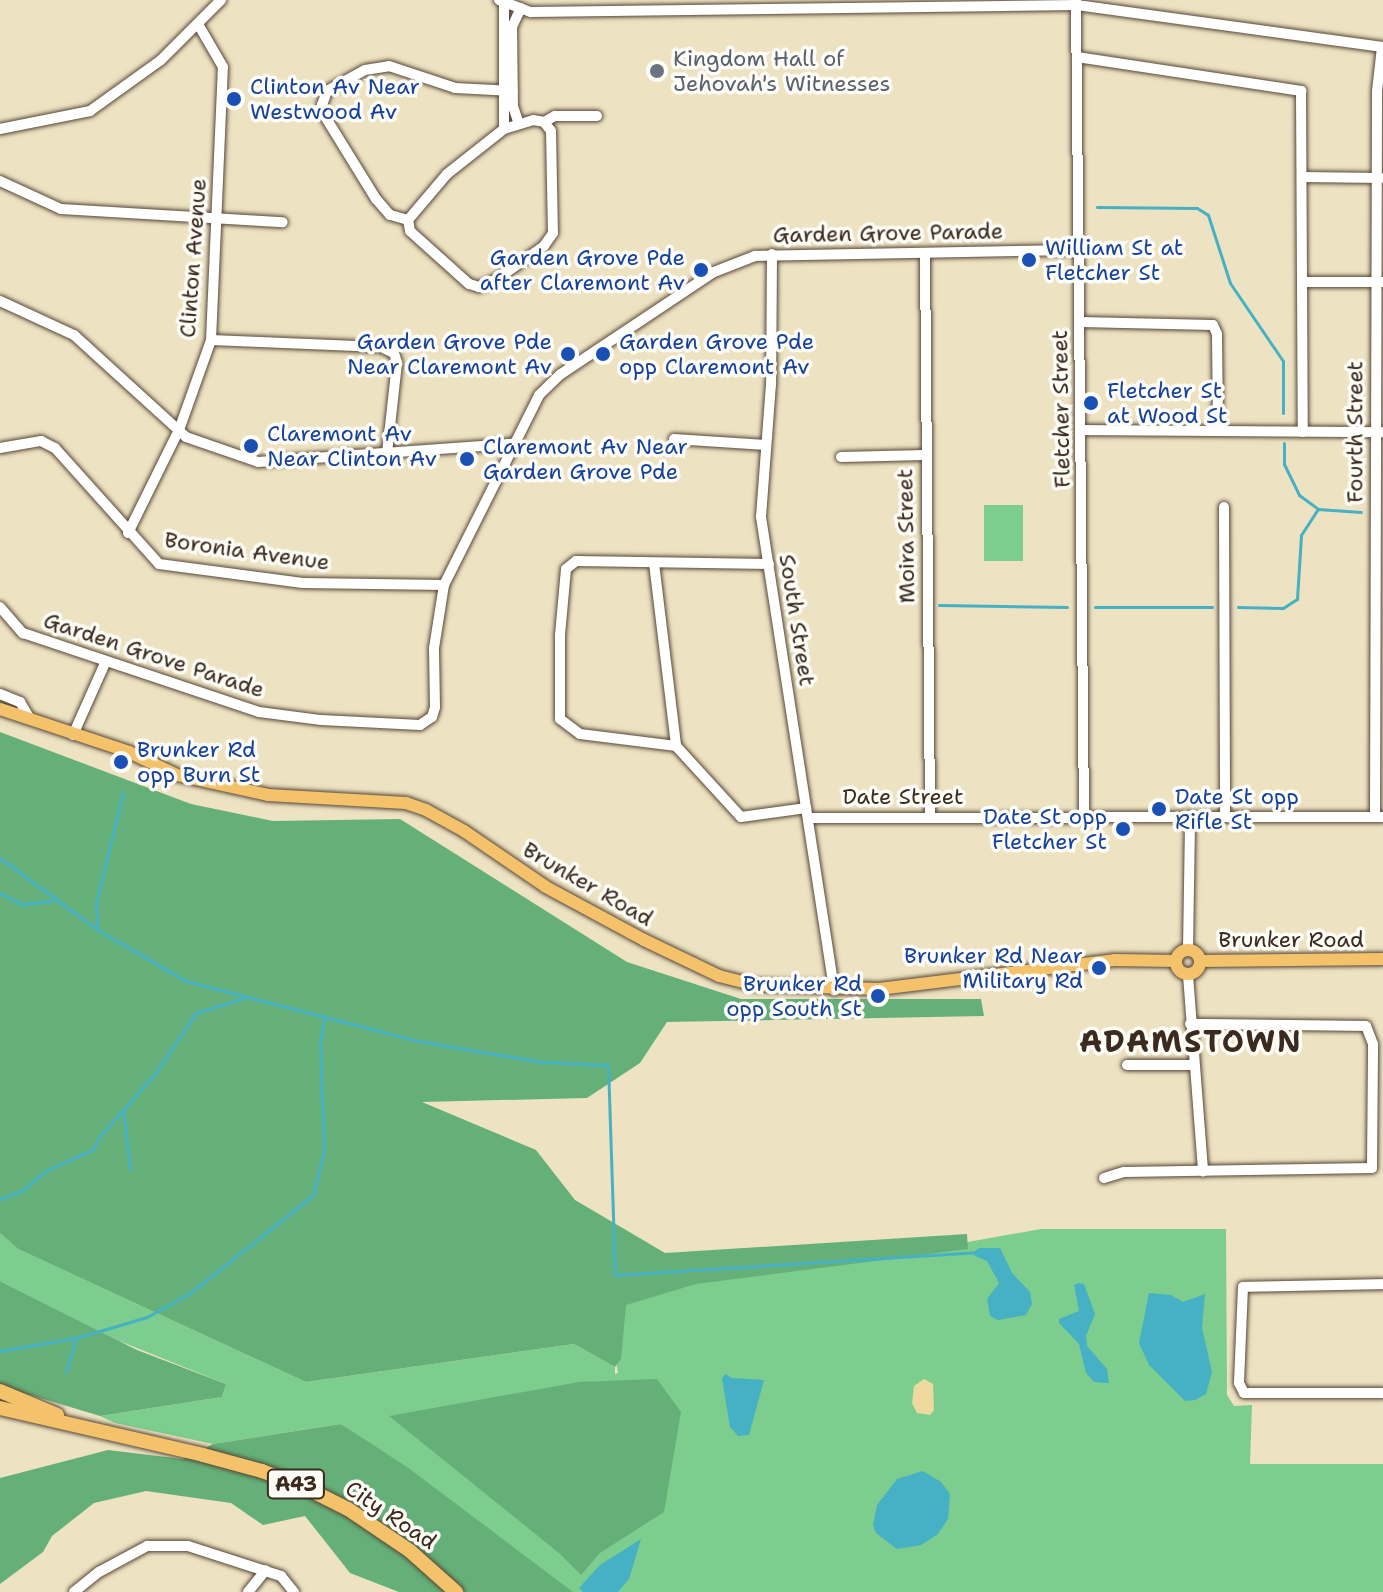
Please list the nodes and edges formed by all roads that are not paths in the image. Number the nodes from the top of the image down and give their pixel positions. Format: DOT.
graph roads {
  1 [pos="221,0"];
  2 [pos="502,1"];
  3 [pos="921,2"];
  4 [pos="1076,2"];
  5 [pos="767,4"];
  6 [pos="612,5"];
  7 [pos="521,8"];
  8 [pos="198,24"];
  9 [pos="1382,47"];
  10 [pos="1077,57"];
  11 [pos="508,91"];
  12 [pos="597,116"];
  13 [pos="544,122"];
  14 [pos="519,124"];
  15 [pos="0,129"];
  16 [pos="504,129"];
  17 [pos="1303,177"];
  18 [pos="1380,178"];
  19 [pos="0,181"];
  20 [pos="216,217"];
  21 [pos="408,220"];
  22 [pos="283,222"];
  23 [pos="1079,250"];
  24 [pos="925,253"];
  25 [pos="772,254"];
  26 [pos="1303,282"];
  27 [pos="1379,282"];
  28 [pos="0,301"];
  29 [pos="1080,322"];
  30 [pos="211,340"];
  31 [pos="179,430"];
  32 [pos="1081,430"];
  33 [pos="1218,431"];
  34 [pos="1303,432"];
  35 [pos="1379,432"];
  36 [pos="674,439"];
  37 [pos="512,444"];
  38 [pos="766,445"];
  39 [pos="0,448"];
  40 [pos="387,453"];
  41 [pos="925,455"];
  42 [pos="841,457"];
  43 [pos="1224,507"];
  44 [pos="128,533"];
  45 [pos="654,563"];
  46 [pos="769,564"];
  47 [pos="444,585"];
  48 [pos="1378,597"];
  49 [pos="0,607"];
  50 [pos="106,661"];
  51 [pos="0,694"];
  52 [pos="0,709"];
  53 [pos="31,720"];
  54 [pos="73,735"];
  55 [pos="676,746"];
  56 [pos="807,813"];
  57 [pos="1190,816"];
  58 [pos="1225,816"];
  59 [pos="930,817"];
  60 [pos="1084,817"];
  61 [pos="1379,817"];
  62 [pos="1188,950"];
  63 [pos="1383,959"];
  64 [pos="1175,961"];
  65 [pos="1200,961"];
  66 [pos="1188,975"];
  67 [pos="834,990"];
  68 [pos="1190,1024"];
  69 [pos="1127,1065"];
  70 [pos="1193,1065"];
  71 [pos="1377,1170"];
  72 [pos="1203,1171"];
  73 [pos="1104,1178"];
  74 [pos="1383,1284"];
  75 [pos="0,1391"];
  76 [pos="1383,1393"];
  77 [pos="0,1398"];
  78 [pos="7,1409"];
  79 [pos="266,1570"];
  80 [pos="74,1592"];
  81 [pos="248,1592"];
  82 [pos="294,1592"];
  83 [pos="456,1592"];
  1 -- 8 [label="street"];
  2 -- 7 [label="street"];
  2 -- 11 [label="street"];
  3 -- 4 [label="street"];
  3 -- 5 [label="street"];
  4 -- 9 [label="street"];
  4 -- 10 [label="street, Fletcher Street"];
  5 -- 6 [label="street"];
  6 -- 7 [label="street"];
  7 -- 11 [label="street"];
  8 -- 15 [label="street"];
  8 -- 20 [label="street, Clinton Avenue"];
  9 -- 18 [label="street, Fourth Street"];
  10 -- 17 [label="street"];
  10 -- 23 [label="street, Fletcher Street"];
  11 -- 14 [label="street"];
  11 -- 16 [label="street"];
  11 -- 21 [label="street"];
  12 -- 13 [label="street"];
  13 -- 14 [label="street"];
  13 -- 21 [label="street"];
  14 -- 16 [label="street"];
  16 -- 21 [label="street"];
  17 -- 18 [label="street"];
  17 -- 26 [label="street"];
  18 -- 27 [label="street, Fourth Street"];
  19 -- 20 [label="street"];
  20 -- 22 [label="street"];
  20 -- 30 [label="street, Clinton Avenue"];
  23 -- 24 [label="street, Garden Grove Parade"];
  23 -- 29 [label="street, Fletcher Street"];
  24 -- 25 [label="street, Garden Grove Parade"];
  24 -- 41 [label="street, Moira Street"];
  25 -- 37 [label="street, Garden Grove Parade"];
  25 -- 38 [label="street, South Street"];
  26 -- 27 [label="street"];
  26 -- 34 [label="street"];
  27 -- 35 [label="street, Fourth Street"];
  28 -- 31 [label="street"];
  29 -- 32 [label="street, Fletcher Street"];
  29 -- 33 [label="street"];
  30 -- 31 [label="street, Clinton Avenue"];
  30 -- 40 [label="street"];
  31 -- 40 [label="street"];
  31 -- 44 [label="street, Clinton Avenue"];
  32 -- 33 [label="street"];
  32 -- 60 [label="street, Fletcher Street"];
  33 -- 34 [label="street"];
  34 -- 35 [label="street"];
  35 -- 48 [label="street, Fourth Street"];
  36 -- 38 [label="street"];
  37 -- 40 [label="street"];
  37 -- 47 [label="street, Garden Grove Parade"];
  38 -- 46 [label="street, South Street"];
  39 -- 44 [label="street, Boronia Avenue"];
  41 -- 42 [label="street"];
  41 -- 59 [label="street, Moira Street"];
  43 -- 58 [label="street"];
  44 -- 47 [label="street, Boronia Avenue"];
  45 -- 46 [label="street"];
  45 -- 55 [label="street"];
  45 -- 55 [label="street"];
  46 -- 56 [label="street, South Street"];
  47 -- 50 [label="street, Garden Grove Parade"];
  48 -- 61 [label="street, Fourth Street"];
  49 -- 50 [label="street, Garden Grove Parade"];
  50 -- 54 [label="street"];
  51 -- 53 [label="street"];
  52 -- 53 [label="main road, Brunker Road"];
  53 -- 54 [label="main road, Brunker Road"];
  54 -- 67 [label="main road, Brunker Road"];
  55 -- 56 [label="street, Date Street"];
  56 -- 59 [label="street, Date Street"];
  56 -- 67 [label="street, South Street"];
  57 -- 58 [label="street, Date Street"];
  57 -- 60 [label="street, Date Street"];
  57 -- 62 [label="street"];
  58 -- 61 [label="street, Date Street"];
  59 -- 60 [label="street, Date Street"];
  62 -- 64 [label="main road"];
  62 -- 65 [label="main road"];
  63 -- 65 [label="main road, Brunker Road"];
  64 -- 66 [label="main road"];
  64 -- 67 [label="main road, Brunker Road"];
  65 -- 66 [label="main road"];
  66 -- 68 [label="street"];
  68 -- 70 [label="street"];
  68 -- 71 [label="street"];
  69 -- 70 [label="street"];
  70 -- 72 [label="street"];
  71 -- 72 [label="street"];
  72 -- 73 [label="street"];
  74 -- 76 [label="street"];
  75 -- 78 [label="highway, City Road / A43"];
  77 -- 78 [label="highway"];
  78 -- 83 [label="highway, City Road / A43"];
  79 -- 80 [label="street"];
  79 -- 81 [label="street"];
  79 -- 82 [label="street"];
}
